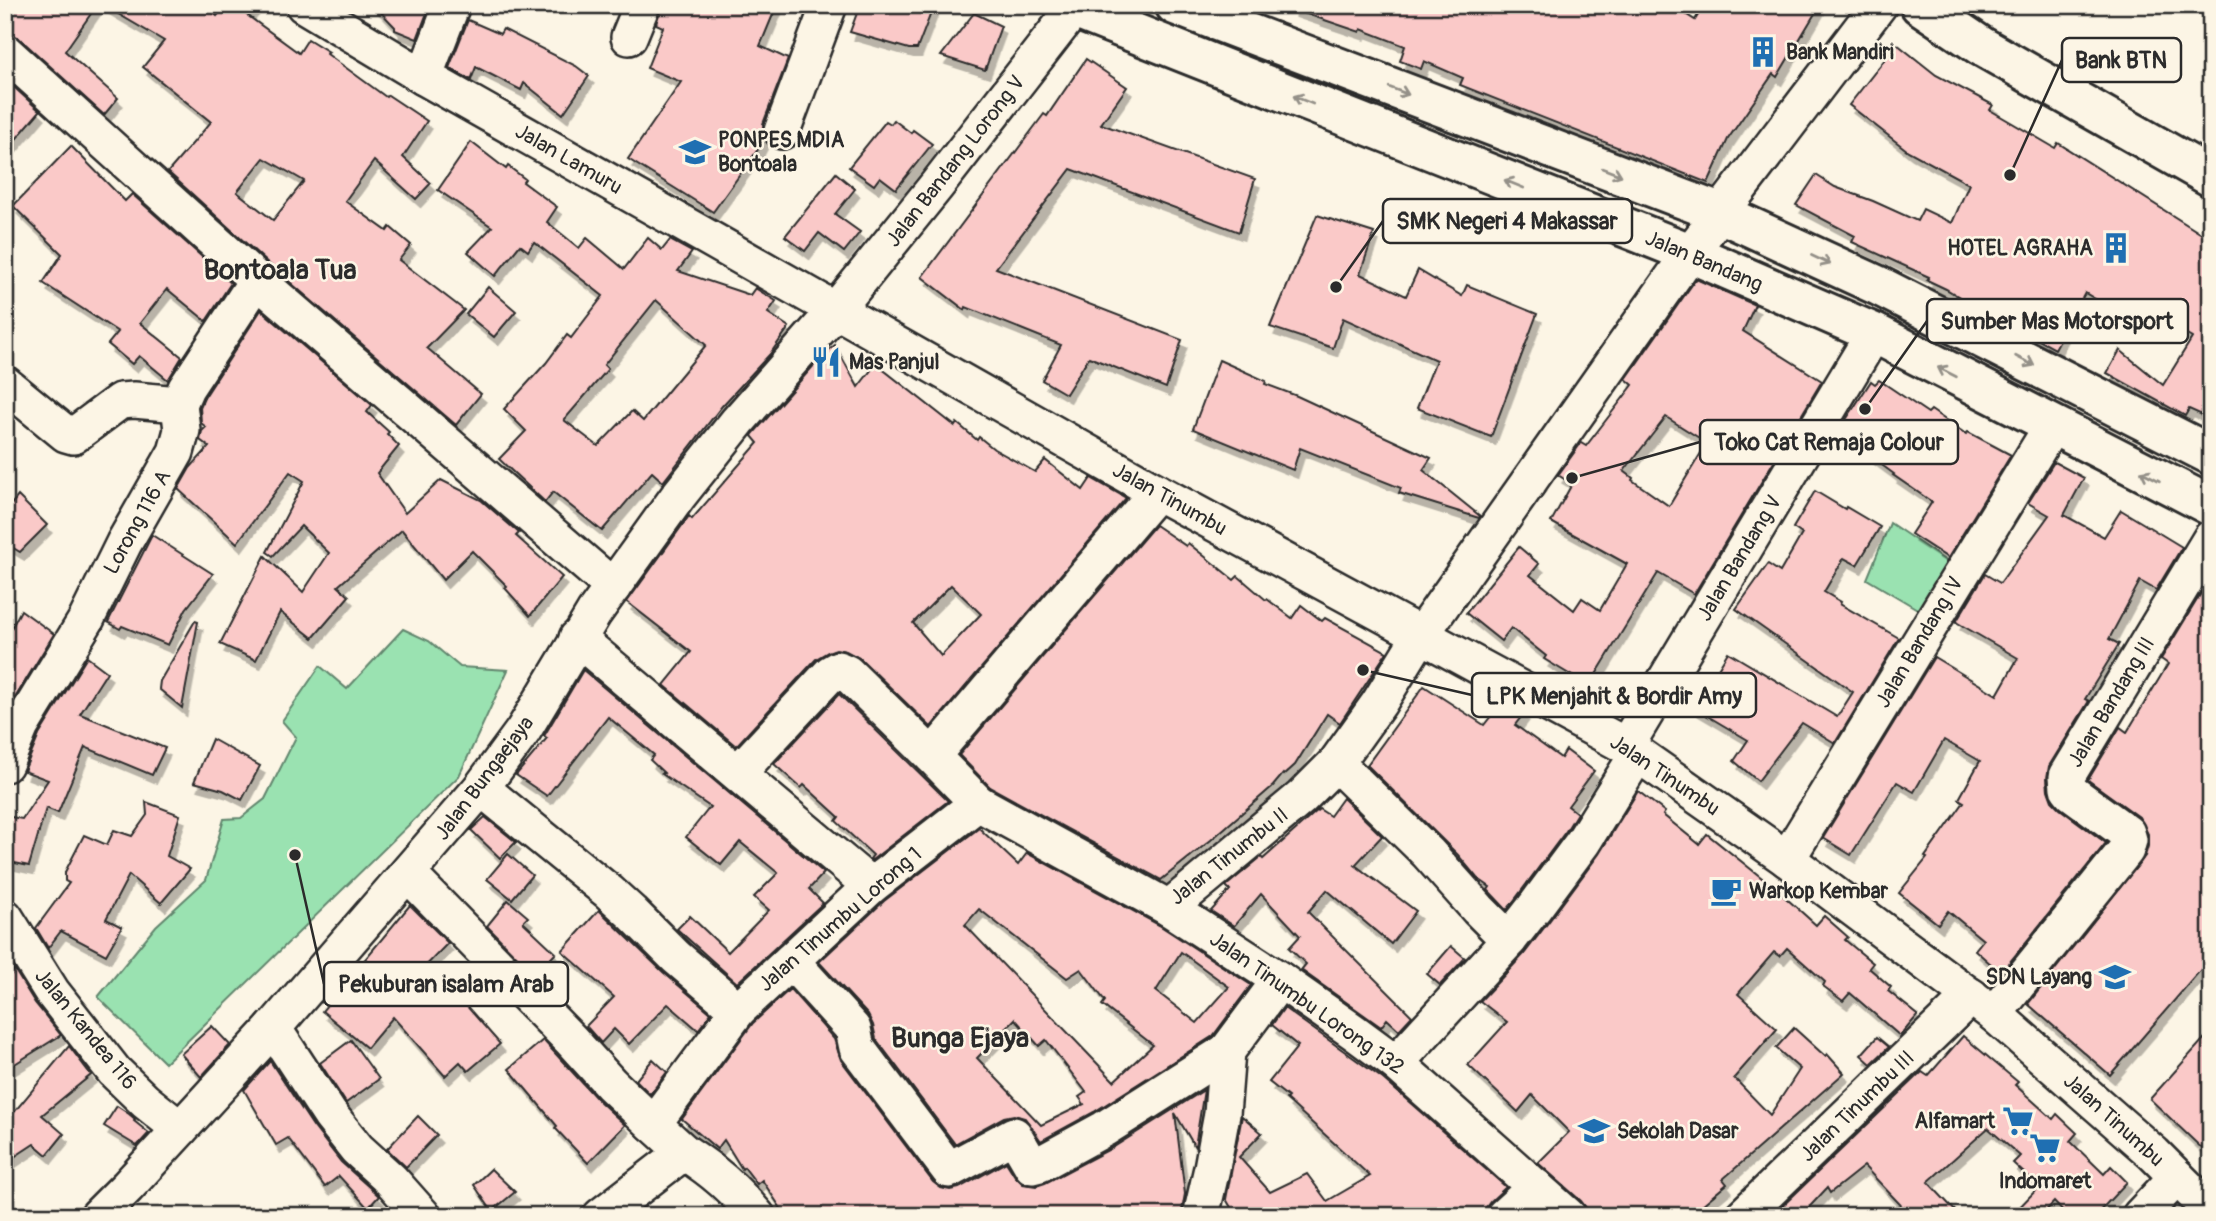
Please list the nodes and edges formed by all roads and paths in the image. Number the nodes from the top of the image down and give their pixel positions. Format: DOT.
graph roads {
  1 [pos="304,5"];
  2 [pos="452,5"];
  3 [pos="642,5"];
  4 [pos="829,5"];
  5 [pos="1175,5"];
  6 [pos="1879,5"];
  7 [pos="1920,5"];
  8 [pos="1072,7"];
  9 [pos="629,37"];
  10 [pos="5,52"];
  11 [pos="424,77"];
  12 [pos="782,131"];
  13 [pos="2211,177"];
  14 [pos="1720,213"];
  15 [pos="1690,253"];
  16 [pos="257,280"];
  17 [pos="835,311"];
  18 [pos="1874,333"];
  19 [pos="5,384"];
  20 [pos="179,404"];
  21 [pos="2052,426"];
  22 [pos="2211,455"];
  23 [pos="1157,492"];
  24 [pos="2211,506"];
  25 [pos="2211,538"];
  26 [pos="613,587"];
  27 [pos="1420,636"];
  28 [pos="577,638"];
  29 [pos="1631,751"];
  30 [pos="932,756"];
  31 [pos="1336,763"];
  32 [pos="5,764"];
  33 [pos="738,773"];
  34 [pos="481,788"];
  35 [pos="978,803"];
  36 [pos="1787,859"];
  37 [pos="408,874"];
  38 [pos="872,886"];
  39 [pos="1169,908"];
  40 [pos="5,917"];
  41 [pos="1509,940"];
  42 [pos="791,961"];
  43 [pos="1280,980"];
  44 [pos="1982,1005"];
  45 [pos="738,1010"];
  46 [pos="273,1028"];
  47 [pos="1227,1051"];
  48 [pos="1396,1062"];
  49 [pos="653,1124"];
  50 [pos="180,1129"];
  51 [pos="684,1152"];
  52 [pos="2177,1177"];
  53 [pos="1536,1187"];
  54 [pos="2211,1211"];
  55 [pos="97,1216"];
  56 [pos="423,1216"];
  57 [pos="601,1216"];
  58 [pos="757,1216"];
  59 [pos="1200,1216"];
  60 [pos="1504,1216"];
  61 [pos="1568,1216"];
  62 [pos="1743,1216"];
  63 [pos="2140,1216"];
  1 -- 11 [label="street, Jalan Lamuru"];
  2 -- 11 [label="street"];
  3 -- 9 [label="street"];
  4 -- 12 [label="street"];
  5 -- 14 [label="main road, one-way"];
  6 -- 14 [label="street, Jalan Tinumbu II"];
  7 -- 13 [label="main road"];
  15 -- 8 [label="main road, Jalan Bandang, one-way"];
  8 -- 17 [label="street, Jalan Bandang Lorong V"];
  10 -- 16 [label="street"];
  11 -- 17 [label="street, Jalan Lamuru"];
  14 -- 15 [label="street, Jalan Tinumbu II"];
  14 -- 22 [label="main road, one-way"];
  15 -- 18 [label="main road, Jalan Bandang"];
  15 -- 27 [label="street, Jalan Tinumbu II"];
  16 -- 20 [label="street, Lorong 116 A"];
  16 -- 26 [label="street"];
  17 -- 23 [label="street, Jalan Tinumbu"];
  17 -- 26 [label="street, Jalan Bungaejaya"];
  21 -- 18 [label="main road, Jalan Bandang, one-way"];
  18 -- 29 [label="street, Jalan Bandang V"];
  19 -- 20 [label="street"];
  20 -- 32 [label="street, Lorong 116 A"];
  24 -- 21 [label="main road, Jalan Bandang, one-way"];
  21 -- 36 [label="street, Jalan Bandang IV"];
  23 -- 27 [label="street, Jalan Tinumbu"];
  23 -- 30 [label="street"];
  25 -- 44 [label="street, Jalan Bandang III"];
  26 -- 28 [label="street, Jalan Bungaejaya"];
  27 -- 29 [label="street, Jalan Tinumbu"];
  27 -- 31 [label="street, Jalan Tinumbu II"];
  28 -- 33 [label="street"];
  28 -- 34 [label="street, Jalan Bungaejaya"];
  29 -- 36 [label="street, Jalan Tinumbu"];
  29 -- 41 [label="street, Jalan Bandang V"];
  30 -- 33 [label="street"];
  30 -- 35 [label="street"];
  31 -- 39 [label="street, Jalan Tinumbu II"];
  31 -- 41 [label="street"];
  33 -- 38 [label="street"];
  34 -- 37 [label="street, Jalan Bungaejaya"];
  34 -- 45 [label="street"];
  35 -- 38 [label="street, Jalan Tinumbu Lorong 1"];
  35 -- 39 [label="street, Jalan Tinumbu II"];
  36 -- 44 [label="street, Jalan Tinumbu"];
  37 -- 46 [label="street, Jalan Bungaejaya"];
  37 -- 49 [label="street"];
  38 -- 42 [label="street, Jalan Tinumbu Lorong 1"];
  39 -- 43 [label="street, Jalan Tinumbu Lorong 132"];
  40 -- 50 [label="street, Jalan Kandea 116"];
  41 -- 48 [label="street, Jalan Bandang V"];
  42 -- 45 [label="street, Jalan Tinumbu Lorong 1"];
  42 -- 47 [label="street"];
  43 -- 47 [label="street"];
  43 -- 48 [label="street, Jalan Tinumbu Lorong 132"];
  44 -- 52 [label="street, Jalan Tinumbu"];
  44 -- 62 [label="street, Jalan Tinumbu III"];
  45 -- 49 [label="street, Jalan Tinumbu Lorong 1"];
  46 -- 50 [label="street, Jalan Bungaejaya"];
  46 -- 56 [label="street"];
  47 -- 59 [label="street"];
  48 -- 53 [label="street, Jalan Tinumbu Lorong 132"];
  49 -- 51 [label="street"];
  50 -- 55 [label="street, Jalan Bungaejaya"];
  51 -- 57 [label="street"];
  51 -- 58 [label="street"];
  52 -- 54 [label="street, Jalan Tinumbu"];
  52 -- 63 [label="street"];
  53 -- 60 [label="street"];
  53 -- 61 [label="street, Jalan Tinumbu Lorong 132"];
}
